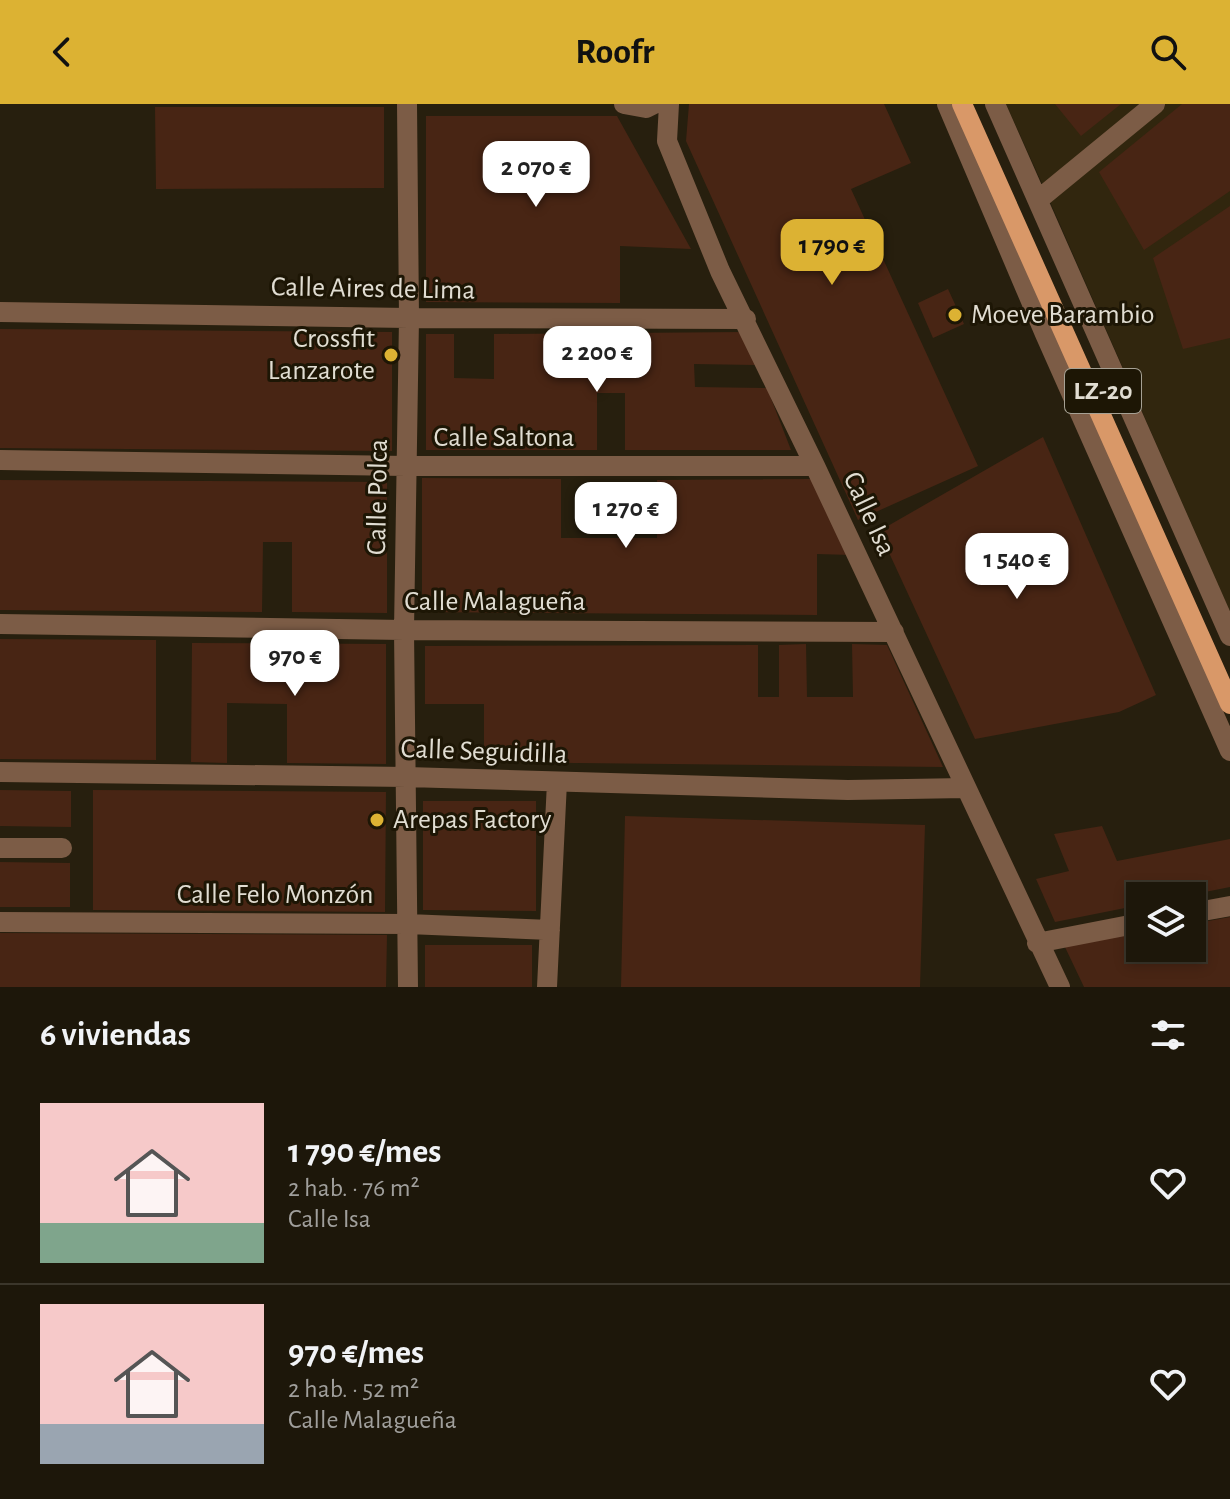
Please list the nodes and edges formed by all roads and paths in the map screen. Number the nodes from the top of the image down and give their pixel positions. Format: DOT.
graph roads {
  1 [pos="407,104"];
  2 [pos="624,104"];
  3 [pos="654,104"];
  4 [pos="669,104"];
  5 [pos="947,104"];
  6 [pos="956,104"];
  7 [pos="962,104"];
  8 [pos="976,104"];
  9 [pos="995,104"];
  10 [pos="1155,104"];
  11 [pos="972,160"];
  12 [pos="1038,200"];
  13 [pos="1042,285"];
  14 [pos="0,312"];
  15 [pos="409,318"];
  16 [pos="746,319"];
  17 [pos="0,460"];
  18 [pos="406,466"];
  19 [pos="815,466"];
  20 [pos="0,624"];
  21 [pos="404,630"];
  22 [pos="894,632"];
  23 [pos="1230,636"];
  24 [pos="1230,678"];
  25 [pos="1230,704"];
  26 [pos="1230,751"];
  27 [pos="0,772"];
  28 [pos="407,777"];
  29 [pos="557,782"];
  30 [pos="965,788"];
  31 [pos="0,848"];
  32 [pos="62,848"];
  33 [pos="1230,906"];
  34 [pos="1206,910"];
  35 [pos="0,922"];
  36 [pos="408,924"];
  37 [pos="1126,926"];
  38 [pos="550,930"];
  39 [pos="1037,943"];
  40 [pos="408,987"];
  41 [pos="547,987"];
  42 [pos="1060,987"];
  1 -- 15 [label="street, Calle Polca"];
  2 -- 3 [label="street"];
  4 -- 16 [label="street, Calle Isa"];
  5 -- 11 [label="street"];
  6 -- 11 [label="main road"];
  7 -- 13 [label="main road, LZ-20"];
  8 -- 24 [label="main road, LZ-20"];
  9 -- 12 [label="street"];
  10 -- 12 [label="street"];
  11 -- 13 [label="main road"];
  11 -- 26 [label="street"];
  12 -- 23 [label="street"];
  13 -- 25 [label="main road, LZ-20"];
  14 -- 15 [label="street, Calle Aires de Lima"];
  15 -- 16 [label="street, Calle Aires de Lima"];
  15 -- 18 [label="street, Calle Polca"];
  16 -- 19 [label="street, Calle Isa"];
  17 -- 18 [label="street, Calle Saltona"];
  18 -- 19 [label="street, Calle Saltona"];
  18 -- 21 [label="street, Calle Polca"];
  19 -- 22 [label="street, Calle Isa"];
  20 -- 21 [label="street, Calle Malagueña"];
  21 -- 22 [label="street, Calle Malagueña"];
  21 -- 28 [label="street, Calle Polca"];
  22 -- 30 [label="street, Calle Isa"];
  27 -- 28 [label="street, Calle Seguidilla"];
  28 -- 29 [label="street, Calle Seguidilla"];
  28 -- 36 [label="street, Calle Polca"];
  29 -- 30 [label="street, Calle Seguidilla"];
  29 -- 38 [label="street"];
  30 -- 39 [label="street, Calle Isa"];
  31 -- 32 [label="street"];
  33 -- 34 [label="street"];
  35 -- 36 [label="street, Calle Felo Monzón"];
  36 -- 38 [label="street, Calle Felo Monzón"];
  36 -- 40 [label="street, Calle Polca"];
  37 -- 39 [label="street"];
  38 -- 41 [label="street"];
  39 -- 42 [label="street, Calle Isa"];
}
